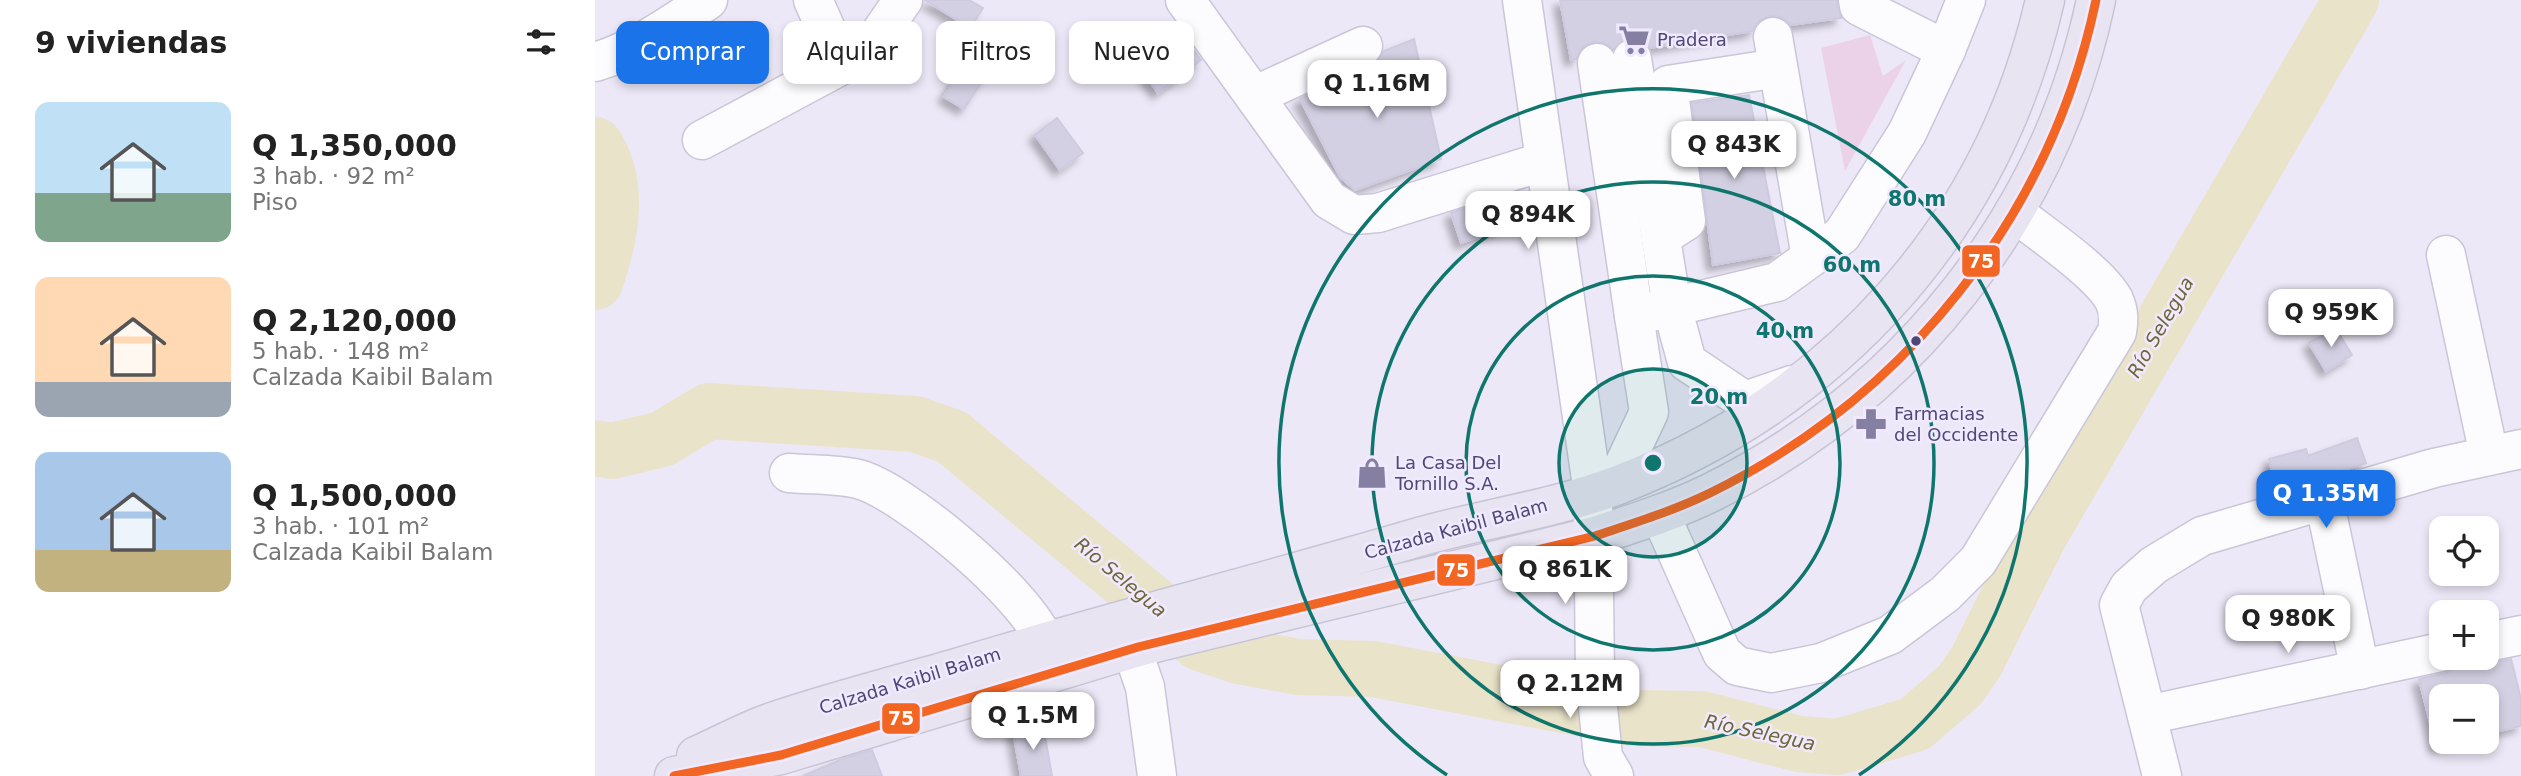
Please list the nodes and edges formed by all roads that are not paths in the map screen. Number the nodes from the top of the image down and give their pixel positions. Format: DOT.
graph roads {
  1 [pos="708,0"];
  2 [pos="813,0"];
  3 [pos="904,0"];
  4 [pos="1185,0"];
  5 [pos="1522,0"];
  6 [pos="1858,0"];
  7 [pos="1966,0"];
  8 [pos="2045,0"];
  9 [pos="2096,0"];
  10 [pos="822,21"];
  11 [pos="889,21"];
  12 [pos="1363,46"];
  13 [pos="1946,50"];
  14 [pos="595,62"];
  15 [pos="807,84"];
  16 [pos="1256,95"];
  17 [pos="702,140"];
  18 [pos="1545,161"];
  19 [pos="2014,212"];
  20 [pos="1661,237"];
  21 [pos="2446,256"];
  22 [pos="1811,257"];
  23 [pos="1672,307"];
  24 [pos="1634,316"];
  25 [pos="1803,381"];
  26 [pos="2505,452"];
  27 [pos="789,473"];
  28 [pos="1604,490"];
  29 [pos="2324,499"];
  30 [pos="1660,514"];
  31 [pos="1595,536"];
  32 [pos="2521,635"];
  33 [pos="2499,640"];
  34 [pos="1044,641"];
  35 [pos="1135,648"];
  36 [pos="2429,655"];
  37 [pos="2360,670"];
  38 [pos="2147,715"];
  39 [pos="1609,766"];
  40 [pos="652,776"];
  41 [pos="674,776"];
  42 [pos="1157,776"];
  43 [pos="2162,776"];
  1 -- 14 [label="street"];
  2 -- 10 [label="street"];
  3 -- 11 [label="street"];
  4 -- 16 [label="street"];
  5 -- 18 [label="street"];
  6 -- 13 [label="street"];
  7 -- 13 [label="street"];
  8 -- 25 [label="main road, Calzada Kaibil Balam"];
  9 -- 19 [label="main road, Calzada Kaibil Balam"];
  12 -- 16 [label="street"];
  13 -- 22 [label="street"];
  15 -- 17 [label="street"];
  16 -- 18 [label="street"];
  18 -- 28 [label="street"];
  19 -- 30 [label="main road, Calzada Kaibil Balam"];
  19 -- 30 [label="street"];
  20 -- 22 [label="street"];
  20 -- 23 [label="street"];
  20 -- 24 [label="street"];
  21 -- 26 [label="street"];
  22 -- 23 [label="street"];
  23 -- 24 [label="street"];
  23 -- 25 [label="street"];
  24 -- 28 [label="street"];
  25 -- 28 [label="main road, Calzada Kaibil Balam"];
  26 -- 29 [label="street"];
  27 -- 34 [label="street"];
  28 -- 31 [label="street"];
  28 -- 34 [label="main road, Calzada Kaibil Balam"];
  29 -- 37 [label="street"];
  29 -- 38 [label="street"];
  30 -- 31 [label="main road, Calzada Kaibil Balam"];
  31 -- 35 [label="main road, Calzada Kaibil Balam"];
  31 -- 39 [label="street"];
  32 -- 33 [label="street"];
  34 -- 40 [label="main road, Calzada Kaibil Balam"];
  35 -- 41 [label="main road, Calzada Kaibil Balam"];
  35 -- 42 [label="street"];
  36 -- 37 [label="street"];
  37 -- 38 [label="street"];
  38 -- 43 [label="street"];
}
